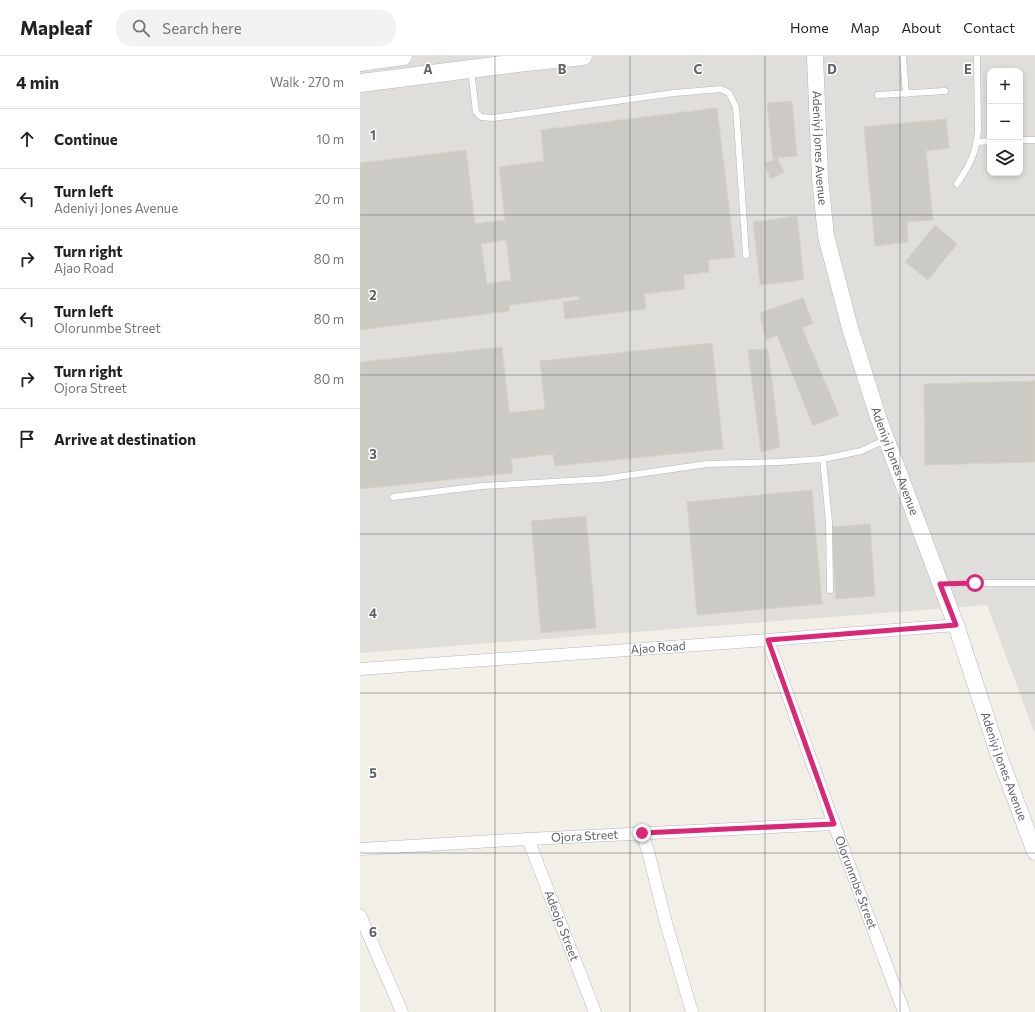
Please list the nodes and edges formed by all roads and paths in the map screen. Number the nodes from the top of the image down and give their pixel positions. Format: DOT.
graph roads {
  1 [pos="404,56"];
  2 [pos="583,56"];
  3 [pos="815,56"];
  4 [pos="903,56"];
  5 [pos="977,56"];
  6 [pos="360,62"];
  7 [pos="470,69"];
  8 [pos="360,83"];
  9 [pos="945,91"];
  10 [pos="906,94"];
  11 [pos="878,95"];
  12 [pos="1023,140"];
  13 [pos="1035,140"];
  14 [pos="977,142"];
  15 [pos="987,142"];
  16 [pos="957,184"];
  17 [pos="746,255"];
  18 [pos="887,440"];
  19 [pos="823,459"];
  20 [pos="392,497"];
  21 [pos="1035,583"];
  22 [pos="940,584"];
  23 [pos="830,590"];
  24 [pos="956,625"];
  25 [pos="768,640"];
  26 [pos="360,669"];
  27 [pos="834,824"];
  28 [pos="642,833"];
  29 [pos="528,839"];
  30 [pos="360,849"];
  31 [pos="1035,852"];
  32 [pos="360,915"];
  33 [pos="402,1012"];
  34 [pos="595,1012"];
  35 [pos="692,1012"];
  36 [pos="904,1012"];
  1 -- 6 [label="main road"];
  2 -- 7 [label="main road"];
  3 -- 18 [label="street, Adeniyi Jones Avenue"];
  4 -- 10 [label="lane"];
  5 -- 14 [label="lane"];
  7 -- 8 [label="main road"];
  7 -- 17 [label="lane"];
  9 -- 10 [label="lane"];
  10 -- 11 [label="lane"];
  12 -- 13 [label="lane"];
  14 -- 15 [label="lane"];
  14 -- 16 [label="lane"];
  18 -- 19 [label="lane"];
  18 -- 22 [label="street, Adeniyi Jones Avenue"];
  19 -- 20 [label="lane"];
  19 -- 23 [label="lane"];
  21 -- 22 [label="lane"];
  22 -- 24 [label="street, Adeniyi Jones Avenue"];
  24 -- 25 [label="street, Ajao Road"];
  24 -- 31 [label="street, Adeniyi Jones Avenue"];
  25 -- 26 [label="street, Ajao Road"];
  25 -- 27 [label="street, Olorunmbe Street"];
  27 -- 28 [label="street, Ojora Street"];
  27 -- 36 [label="street, Olorunmbe Street"];
  28 -- 29 [label="street, Ojora Street"];
  28 -- 35 [label="street"];
  29 -- 30 [label="street, Ojora Street"];
  29 -- 34 [label="street, Adeojo Street"];
  32 -- 33 [label="street"];
}
